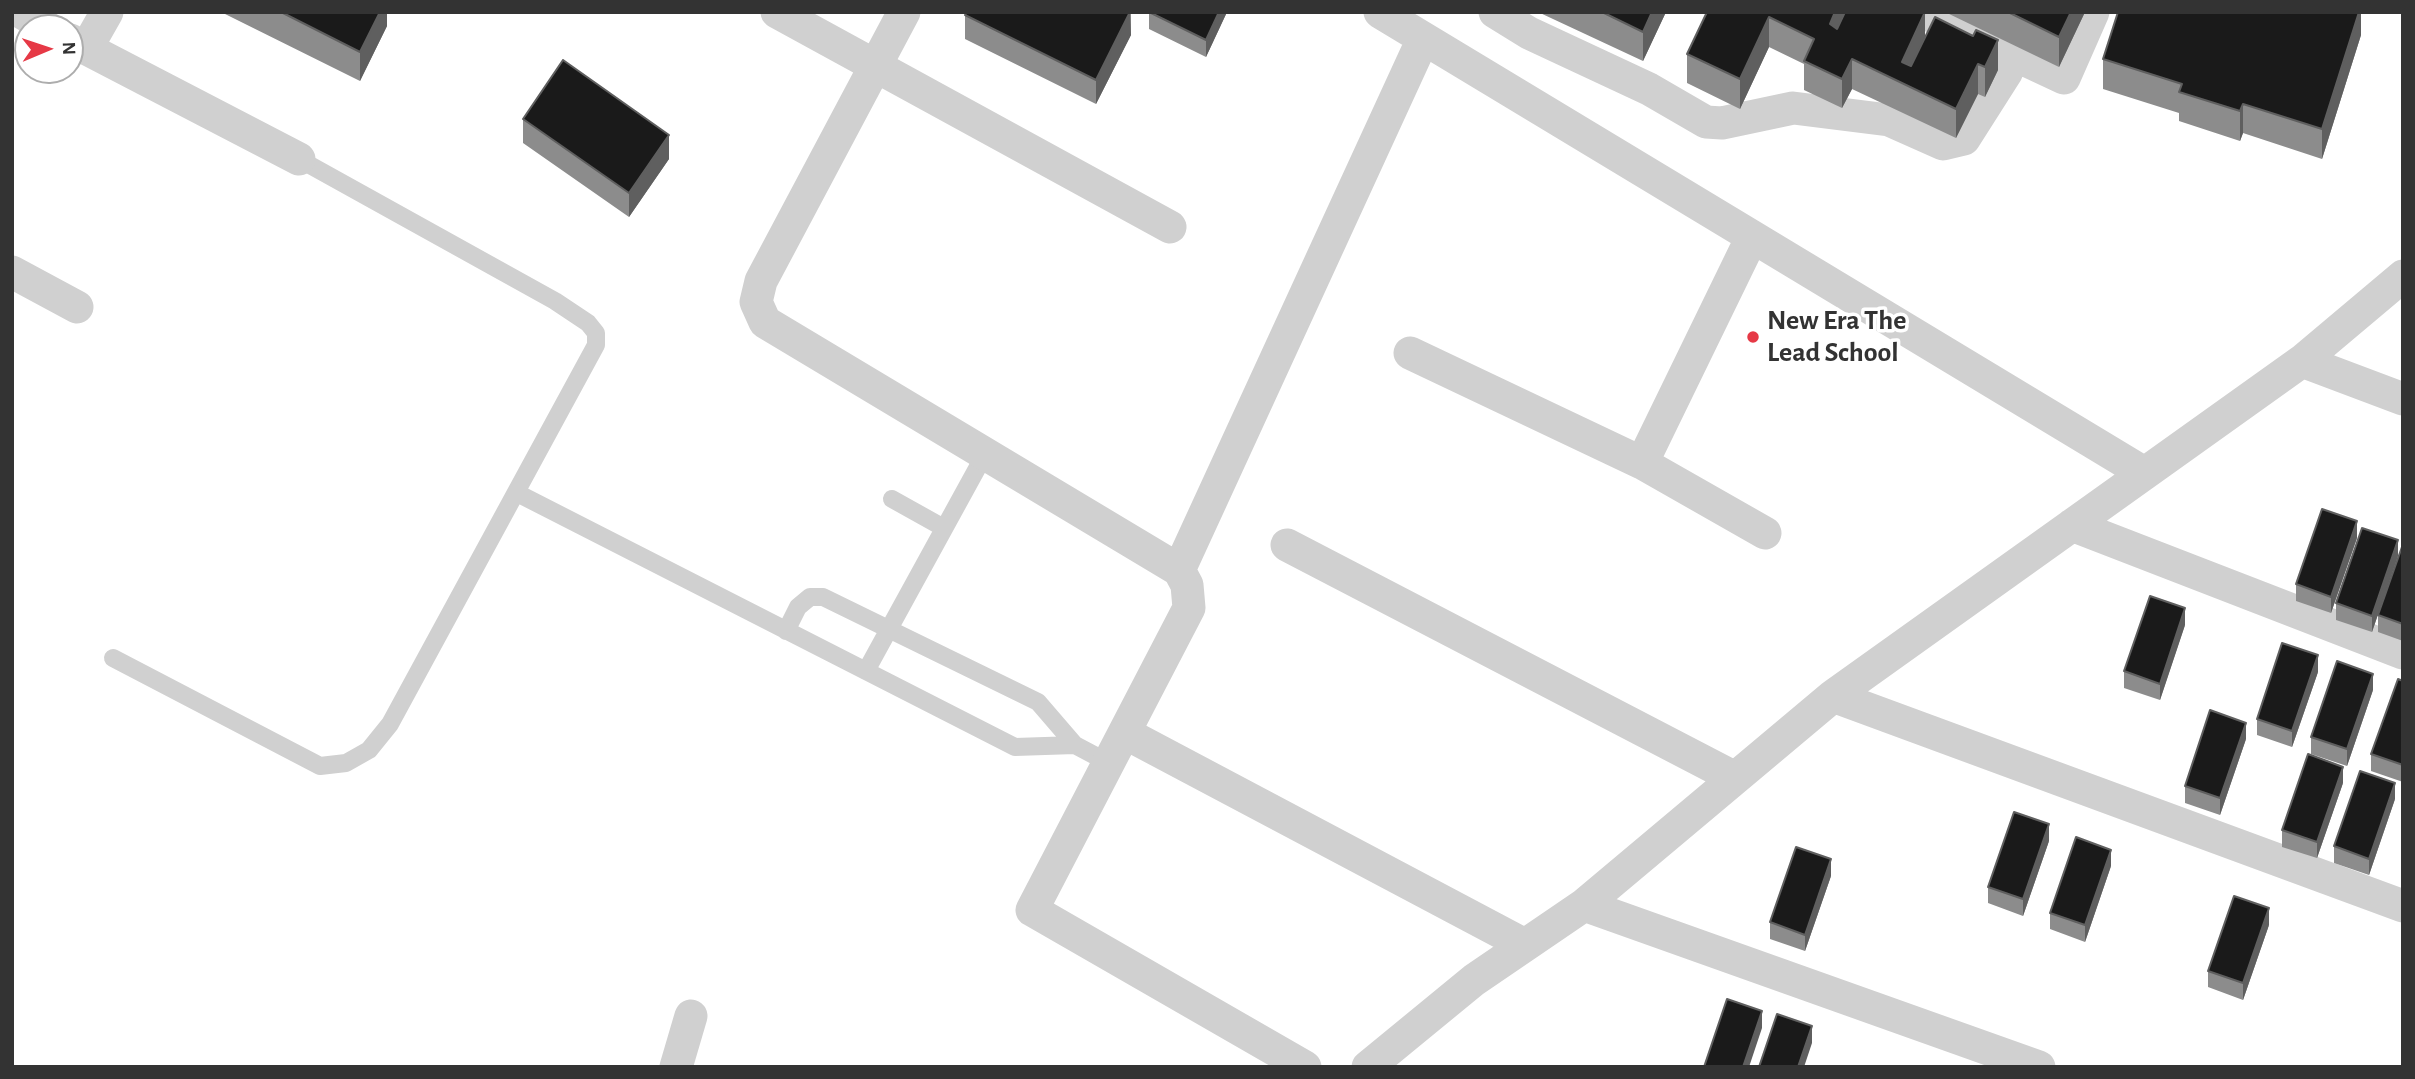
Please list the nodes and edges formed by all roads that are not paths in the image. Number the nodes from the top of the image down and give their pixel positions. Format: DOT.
graph roads {
  1 [pos="107,12"];
  2 [pos="778,12"];
  3 [pos="904,12"];
  4 [pos="1380,12"];
  5 [pos="1495,12"];
  6 [pos="1923,12"];
  7 [pos="2093,12"];
  8 [pos="84,38"];
  9 [pos="1423,39"];
  10 [pos="84,48"];
  11 [pos="2014,54"];
  12 [pos="875,66"];
  13 [pos="299,159"];
  14 [pos="1170,227"];
  15 [pos="1752,237"];
  16 [pos="12,272"];
  17 [pos="2403,276"];
  18 [pos="77,307"];
  19 [pos="1410,353"];
  20 [pos="2302,361"];
  21 [pos="2403,398"];
  22 [pos="985,454"];
  23 [pos="1642,463"];
  24 [pos="2144,473"];
  25 [pos="517,493"];
  26 [pos="892,499"];
  27 [pos="2071,525"];
  28 [pos="944,528"];
  29 [pos="1765,533"];
  30 [pos="1287,545"];
  31 [pos="1179,570"];
  32 [pos="888,629"];
  33 [pos="786,631"];
  34 [pos="2403,653"];
  35 [pos="113,658"];
  36 [pos="866,670"];
  37 [pos="1833,696"];
  38 [pos="1125,733"];
  39 [pos="1075,745"];
  40 [pos="1109,763"];
  41 [pos="1735,778"];
  42 [pos="1584,905"];
  43 [pos="2403,906"];
  44 [pos="1525,945"];
  45 [pos="691,1016"];
  46 [pos="676,1067"];
  47 [pos="1305,1067"];
  48 [pos="1368,1067"];
  49 [pos="2039,1067"];
  1 -- 8 [label="street"];
  2 -- 12 [label="street"];
  3 -- 12 [label="street"];
  4 -- 9 [label="street"];
  5 -- 11 [label="street"];
  6 -- 11 [label="street"];
  7 -- 11 [label="street"];
  9 -- 15 [label="street"];
  9 -- 31 [label="street"];
  10 -- 13 [label="street"];
  12 -- 14 [label="street"];
  12 -- 22 [label="street"];
  13 -- 25 [label="lane"];
  15 -- 23 [label="street"];
  15 -- 24 [label="street"];
  16 -- 18 [label="street"];
  17 -- 20 [label="street"];
  19 -- 23 [label="street"];
  20 -- 21 [label="street"];
  20 -- 24 [label="street"];
  22 -- 28 [label="lane"];
  22 -- 31 [label="street"];
  23 -- 29 [label="street"];
  24 -- 27 [label="street"];
  25 -- 33 [label="lane"];
  25 -- 35 [label="lane"];
  26 -- 28 [label="lane"];
  27 -- 34 [label="street"];
  27 -- 37 [label="street"];
  28 -- 32 [label="lane"];
  30 -- 41 [label="street"];
  31 -- 38 [label="street"];
  32 -- 33 [label="lane"];
  32 -- 36 [label="lane"];
  32 -- 39 [label="lane"];
  33 -- 36 [label="lane"];
  36 -- 39 [label="lane"];
  37 -- 41 [label="street"];
  37 -- 43 [label="street"];
  38 -- 40 [label="street"];
  38 -- 44 [label="street"];
  39 -- 40 [label="lane"];
  40 -- 47 [label="street"];
  41 -- 42 [label="street"];
  42 -- 44 [label="street"];
  42 -- 49 [label="street"];
  44 -- 48 [label="street"];
  45 -- 46 [label="street"];
}
